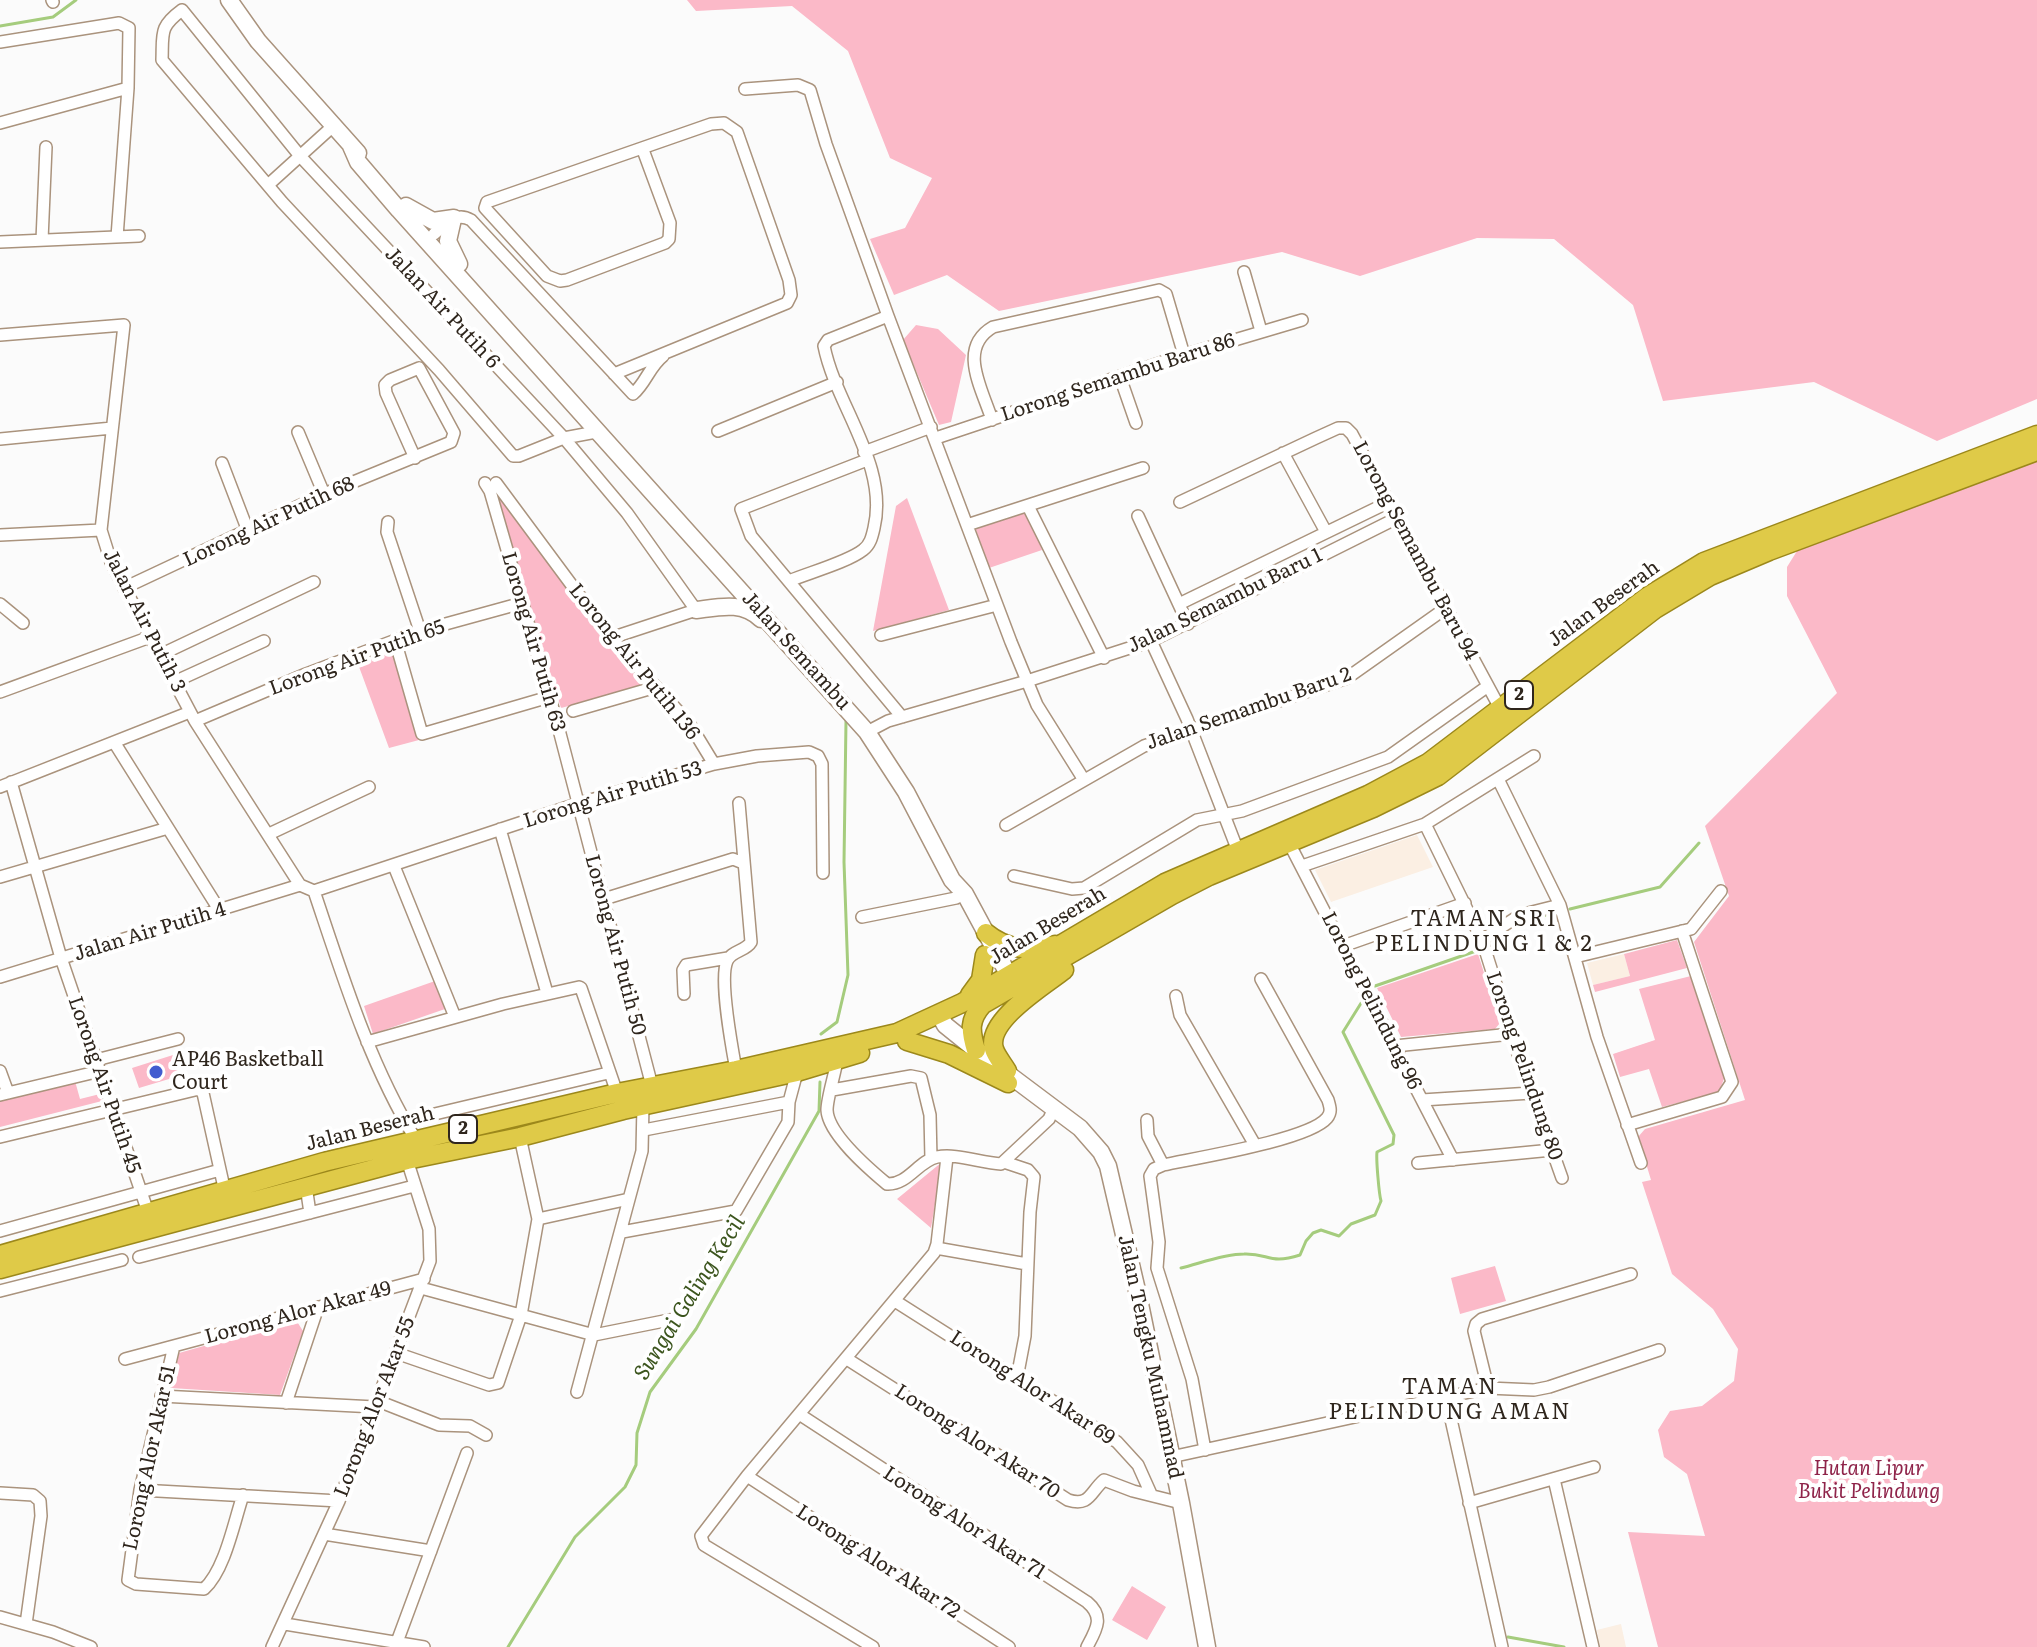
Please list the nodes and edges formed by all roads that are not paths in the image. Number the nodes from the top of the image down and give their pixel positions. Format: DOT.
graph roads {
  1 [pos="229,0"];
  2 [pos="0,42"];
  3 [pos="128,88"];
  4 [pos="745,89"];
  5 [pos="0,123"];
  6 [pos="332,127"];
  7 [pos="351,146"];
  8 [pos="46,147"];
  9 [pos="643,150"];
  10 [pos="300,156"];
  11 [pos="268,185"];
  12 [pos="406,206"];
  13 [pos="453,218"];
  14 [pos="139,236"];
  15 [pos="117,237"];
  16 [pos="429,238"];
  17 [pos="42,240"];
  18 [pos="0,242"];
  19 [pos="459,264"];
  20 [pos="1244,272"];
  21 [pos="888,316"];
  22 [pos="1302,320"];
  23 [pos="1261,331"];
  24 [pos="0,335"];
  25 [pos="409,338"];
  26 [pos="666,354"];
  27 [pos="1184,355"];
  28 [pos="419,368"];
  29 [pos="614,374"];
  30 [pos="1120,377"];
  31 [pos="837,382"];
  32 [pos="992,420"];
  33 [pos="1136,423"];
  34 [pos="112,428"];
  35 [pos="718,431"];
  36 [pos="298,432"];
  37 [pos="596,432"];
  38 [pos="934,432"];
  39 [pos="2037,435"];
  40 [pos="564,438"];
  41 [pos="0,439"];
  42 [pos="610,444"];
  43 [pos="2037,451"];
  44 [pos="1283,453"];
  45 [pos="865,456"];
  46 [pos="415,458"];
  47 [pos="222,463"];
  48 [pos="1143,468"];
  49 [pos="491,483"];
  50 [pos="324,494"];
  51 [pos="1180,502"];
  52 [pos="1389,502"];
  53 [pos="1028,506"];
  54 [pos="1138,516"];
  55 [pos="1397,518"];
  56 [pos="388,522"];
  57 [pos="967,525"];
  58 [pos="101,530"];
  59 [pos="248,531"];
  60 [pos="1326,532"];
  61 [pos="0,535"];
  62 [pos="789,581"];
  63 [pos="314,582"];
  64 [pos="124,588"];
  65 [pos="522,603"];
  66 [pos="0,604"];
  67 [pos="1179,604"];
  68 [pos="997,605"];
  69 [pos="1446,608"];
  70 [pos="696,610"];
  71 [pos="23,623"];
  72 [pos="1188,624"];
  73 [pos="420,631"];
  74 [pos="881,635"];
  75 [pos="150,637"];
  76 [pos="611,638"];
  77 [pos="395,640"];
  78 [pos="264,641"];
  79 [pos="1151,641"];
  80 [pos="798,652"];
  81 [pos="160,655"];
  82 [pos="1104,658"];
  83 [pos="1027,681"];
  84 [pos="174,682"];
  85 [pos="1488,686"];
  86 [pos="656,687"];
  87 [pos="0,692"];
  88 [pos="549,697"];
  89 [pos="1501,710"];
  90 [pos="573,711"];
  91 [pos="192,716"];
  92 [pos="902,717"];
  93 [pos="1190,729"];
  94 [pos="867,732"];
  95 [pos="114,742"];
  96 [pos="1534,756"];
  97 [pos="714,764"];
  98 [pos="1498,779"];
  99 [pos="1084,780"];
  100 [pos="6,784"];
  101 [pos="369,787"];
  102 [pos="739,803"];
  103 [pos="577,804"];
  104 [pos="1223,814"];
  105 [pos="1425,824"];
  106 [pos="1006,825"];
  107 [pos="168,828"];
  108 [pos="500,829"];
  109 [pos="269,834"];
  110 [pos="1289,843"];
  111 [pos="1238,851"];
  112 [pos="743,863"];
  113 [pos="394,866"];
  114 [pos="1302,866"];
  115 [pos="35,867"];
  116 [pos="823,873"];
  117 [pos="1014,876"];
  118 [pos="0,877"];
  119 [pos="300,885"];
  120 [pos="314,891"];
  121 [pos="1721,891"];
  122 [pos="1172,895"];
  123 [pos="961,896"];
  124 [pos="604,899"];
  125 [pos="1465,903"];
  126 [pos="1560,905"];
  127 [pos="220,911"];
  128 [pos="862,917"];
  129 [pos="1682,931"];
  130 [pos="986,933"];
  131 [pos="1482,940"];
  132 [pos="1066,942"];
  133 [pos="1343,946"];
  134 [pos="985,955"];
  135 [pos="1575,957"];
  136 [pos="61,958"];
  137 [pos="728,958"];
  138 [pos="0,977"];
  139 [pos="1261,979"];
  140 [pos="1007,984"];
  141 [pos="547,993"];
  142 [pos="684,994"];
  143 [pos="1176,996"];
  144 [pos="962,1003"];
  145 [pos="982,1005"];
  146 [pos="455,1017"];
  147 [pos="937,1022"];
  148 [pos="1511,1034"];
  149 [pos="178,1039"];
  150 [pos="907,1041"];
  151 [pos="367,1042"];
  152 [pos="1395,1046"];
  153 [pos="976,1050"];
  154 [pos="837,1060"];
  155 [pos="98,1065"];
  156 [pos="736,1070"];
  157 [pos="0,1071"];
  158 [pos="797,1072"];
  159 [pos="608,1073"];
  160 [pos="1007,1077"];
  161 [pos="652,1086"];
  162 [pos="832,1090"];
  163 [pos="617,1093"];
  164 [pos="1531,1093"];
  165 [pos="4,1094"];
  166 [pos="1422,1100"];
  167 [pos="789,1102"];
  168 [pos="643,1105"];
  169 [pos="1054,1108"];
  170 [pos="113,1111"];
  171 [pos="1147,1120"];
  172 [pos="405,1121"];
  173 [pos="1627,1125"];
  174 [pos="644,1130"];
  175 [pos="0,1137"];
  176 [pos="520,1137"];
  177 [pos="416,1140"];
  178 [pos="1255,1145"];
  179 [pos="1552,1150"];
  180 [pos="947,1157"];
  181 [pos="931,1159"];
  182 [pos="407,1160"];
  183 [pos="1453,1160"];
  184 [pos="1004,1162"];
  185 [pos="1418,1163"];
  186 [pos="1641,1163"];
  187 [pos="1163,1165"];
  188 [pos="220,1170"];
  189 [pos="1562,1178"];
  190 [pos="306,1186"];
  191 [pos="414,1186"];
  192 [pos="225,1192"];
  193 [pos="141,1194"];
  194 [pos="629,1199"];
  195 [pos="148,1212"];
  196 [pos="310,1213"];
  197 [pos="538,1219"];
  198 [pos="0,1231"];
  199 [pos="622,1232"];
  200 [pos="82,1248"];
  201 [pos="936,1248"];
  202 [pos="0,1255"];
  203 [pos="139,1257"];
  204 [pos="122,1260"];
  205 [pos="1027,1264"];
  206 [pos="0,1269"];
  207 [pos="84,1270"];
  208 [pos="1631,1274"];
  209 [pos="422,1284"];
  210 [pos="0,1291"];
  211 [pos="895,1301"];
  212 [pos="318,1307"];
  213 [pos="521,1315"];
  214 [pos="674,1319"];
  215 [pos="594,1335"];
  216 [pos="174,1346"];
  217 [pos="1659,1350"];
  218 [pos="396,1353"];
  219 [pos="125,1359"];
  220 [pos="847,1359"];
  221 [pos="1017,1378"];
  222 [pos="1488,1388"];
  223 [pos="577,1392"];
  224 [pos="161,1396"];
  225 [pos="1446,1397"];
  226 [pos="286,1403"];
  227 [pos="376,1404"];
  228 [pos="799,1414"];
  229 [pos="486,1435"];
  230 [pos="1205,1450"];
  231 [pos="467,1453"];
  232 [pos="1171,1457"];
  233 [pos="1594,1467"];
  234 [pos="747,1476"];
  235 [pos="1554,1479"];
  236 [pos="140,1490"];
  237 [pos="0,1493"];
  238 [pos="1151,1494"];
  239 [pos="243,1495"];
  240 [pos="339,1501"];
  241 [pos="1181,1503"];
  242 [pos="1469,1503"];
  243 [pos="324,1534"];
  244 [pos="431,1551"];
  245 [pos="0,1617"];
  246 [pos="26,1624"];
  247 [pos="285,1624"];
  248 [pos="53,1632"];
  249 [pos="368,1642"];
  250 [pos="397,1642"];
  251 [pos="1004,1646"];
  252 [pos="57,1647"];
  253 [pos="91,1647"];
  254 [pos="272,1647"];
  255 [pos="424,1647"];
  256 [pos="873,1647"];
  257 [pos="1087,1647"];
  258 [pos="1207,1647"];
  259 [pos="1502,1647"];
  260 [pos="1593,1647"];
  1 -- 6 [label="main road, Jalan Semambu"];
  2 -- 3 [label="street"];
  3 -- 5 [label="street"];
  3 -- 15 [label="street"];
  4 -- 21 [label="street"];
  6 -- 7 [label="main road, Jalan Semambu"];
  6 -- 10 [label="street"];
  7 -- 12 [label="main road, Jalan Semambu"];
  7 -- 16 [label="main road, Jalan Semambu"];
  8 -- 17 [label="street"];
  9 -- 9 [label="street"];
  9 -- 26 [label="street"];
  10 -- 11 [label="street"];
  10 -- 11 [label="street, Jalan Air Putih 6"];
  10 -- 40 [label="street, Jalan Air Putih 6"];
  11 -- 25 [label="street"];
  12 -- 13 [label="main road"];
  12 -- 16 [label="main road, Jalan Semambu"];
  13 -- 16 [label="street"];
  13 -- 19 [label="main road"];
  13 -- 29 [label="street"];
  14 -- 15 [label="street"];
  15 -- 17 [label="street"];
  16 -- 19 [label="main road, Jalan Semambu"];
  16 -- 37 [label="main road, Jalan Semambu"];
  17 -- 18 [label="street"];
  19 -- 42 [label="main road, Jalan Semambu"];
  20 -- 23 [label="street"];
  21 -- 31 [label="street"];
  21 -- 38 [label="street"];
  22 -- 23 [label="street, Lorong Semambu Baru 86"];
  23 -- 27 [label="street, Lorong Semambu Baru 86"];
  24 -- 34 [label="street, Jalan Air Putih 3"];
  25 -- 28 [label="street"];
  25 -- 40 [label="street"];
  26 -- 29 [label="street"];
  26 -- 29 [label="street"];
  27 -- 30 [label="street, Lorong Semambu Baru 86"];
  27 -- 32 [label="street"];
  28 -- 46 [label="street"];
  28 -- 46 [label="street, Lorong Air Putih 68"];
  30 -- 32 [label="street, Lorong Semambu Baru 86"];
  30 -- 33 [label="street"];
  31 -- 35 [label="street"];
  31 -- 45 [label="street"];
  32 -- 38 [label="street, Lorong Semambu Baru 86"];
  34 -- 41 [label="street"];
  34 -- 58 [label="street, Jalan Air Putih 3"];
  36 -- 50 [label="street"];
  37 -- 40 [label="street"];
  37 -- 42 [label="main road, Jalan Semambu"];
  38 -- 45 [label="street, Lorong Semambu Baru 86"];
  38 -- 57 [label="street"];
  39 -- 89 [label="highway, Jalan Beserah / 2"];
  40 -- 70 [label="street, Jalan Air Putih 6"];
  42 -- 80 [label="main road, Jalan Semambu"];
  43 -- 110 [label="highway, Jalan Beserah / 2"];
  44 -- 51 [label="street, Lorong Semambu Baru 94"];
  44 -- 52 [label="street, Lorong Semambu Baru 94"];
  44 -- 60 [label="street"];
  45 -- 62 [label="street"];
  45 -- 62 [label="street, Lorong Semambu Baru 86"];
  46 -- 50 [label="street, Lorong Air Putih 68"];
  47 -- 59 [label="street"];
  48 -- 53 [label="street"];
  49 -- 65 [label="street, Lorong Air Putih 63"];
  49 -- 76 [label="street, Lorong Air Putih 136"];
  50 -- 59 [label="street, Lorong Air Putih 68"];
  52 -- 55 [label="street, Lorong Semambu Baru 94"];
  52 -- 60 [label="street"];
  53 -- 57 [label="street"];
  53 -- 82 [label="street"];
  54 -- 67 [label="street"];
  55 -- 69 [label="street, Lorong Semambu Baru 94"];
  55 -- 72 [label="street, Jalan Semambu Baru 1"];
  56 -- 73 [label="street"];
  57 -- 68 [label="street"];
  58 -- 61 [label="street"];
  58 -- 64 [label="street, Jalan Air Putih 3"];
  59 -- 64 [label="street, Lorong Air Putih 68"];
  60 -- 67 [label="street"];
  62 -- 92 [label="street"];
  63 -- 81 [label="street"];
  64 -- 75 [label="street, Jalan Air Putih 3"];
  65 -- 73 [label="street, Lorong Air Putih 65"];
  65 -- 88 [label="street, Lorong Air Putih 63"];
  66 -- 71 [label="street"];
  67 -- 72 [label="street"];
  68 -- 74 [label="street"];
  68 -- 83 [label="street"];
  69 -- 85 [label="street, Lorong Semambu Baru 94"];
  69 -- 93 [label="street, Jalan Semambu Baru 2"];
  70 -- 76 [label="street"];
  70 -- 80 [label="main road"];
  72 -- 79 [label="street, Jalan Semambu Baru 1"];
  73 -- 77 [label="street, Lorong Air Putih 65"];
  75 -- 81 [label="street, Jalan Air Putih 3"];
  75 -- 87 [label="street"];
  76 -- 86 [label="street, Lorong Air Putih 136"];
  77 -- 88 [label="street"];
  77 -- 91 [label="street, Lorong Air Putih 65"];
  78 -- 84 [label="street"];
  79 -- 82 [label="street, Jalan Semambu Baru 1"];
  79 -- 93 [label="street"];
  80 -- 94 [label="main road, Jalan Semambu"];
  81 -- 84 [label="street, Jalan Air Putih 3"];
  82 -- 83 [label="street, Jalan Semambu Baru 1"];
  83 -- 92 [label="street, Jalan Semambu Baru 1"];
  83 -- 99 [label="street"];
  84 -- 91 [label="street, Jalan Air Putih 3"];
  85 -- 89 [label="street, Lorong Semambu Baru 94"];
  85 -- 104 [label="street"];
  86 -- 90 [label="street"];
  86 -- 97 [label="street, Lorong Air Putih 136"];
  88 -- 103 [label="street, Lorong Air Putih 63"];
  89 -- 111 [label="highway, Jalan Beserah / 2"];
  91 -- 95 [label="street, Lorong Air Putih 65"];
  91 -- 109 [label="street, Jalan Air Putih 3"];
  92 -- 94 [label="street, Jalan Semambu Baru 1"];
  93 -- 99 [label="street, Jalan Semambu Baru 2"];
  93 -- 104 [label="street"];
  94 -- 123 [label="main road, Jalan Semambu"];
  95 -- 100 [label="street, Lorong Air Putih 65"];
  95 -- 107 [label="street"];
  96 -- 98 [label="street"];
  97 -- 103 [label="street, Lorong Air Putih 53"];
  97 -- 116 [label="street, Lorong Air Putih 53"];
  98 -- 105 [label="street"];
  98 -- 126 [label="street"];
  99 -- 106 [label="street, Jalan Semambu Baru 2"];
  100 -- 115 [label="street, Lorong Air Putih 45"];
  101 -- 109 [label="street"];
  102 -- 112 [label="street"];
  103 -- 108 [label="street, Lorong Air Putih 53"];
  103 -- 124 [label="street, Lorong Air Putih 50"];
  104 -- 111 [label="street"];
  104 -- 117 [label="street"];
  105 -- 114 [label="street"];
  105 -- 125 [label="street, Lorong Pelindung 80"];
  107 -- 115 [label="street"];
  107 -- 127 [label="street"];
  108 -- 113 [label="street, Lorong Air Putih 53"];
  108 -- 141 [label="street"];
  109 -- 119 [label="street, Jalan Air Putih 3"];
  110 -- 114 [label="street, Lorong Pelindung 96"];
  110 -- 122 [label="highway, Jalan Beserah / 2"];
  111 -- 132 [label="highway, Jalan Beserah / 2"];
  112 -- 124 [label="street"];
  112 -- 137 [label="street"];
  113 -- 120 [label="street, Lorong Air Putih 53"];
  113 -- 146 [label="street"];
  114 -- 133 [label="street, Lorong Pelindung 96"];
  115 -- 118 [label="street"];
  115 -- 136 [label="street, Lorong Air Putih 45"];
  119 -- 120 [label="street"];
  119 -- 127 [label="street, Jalan Air Putih 4"];
  120 -- 151 [label="street"];
  121 -- 129 [label="street"];
  122 -- 140 [label="highway, Jalan Beserah / 2"];
  122 -- 160 [label="highway"];
  123 -- 128 [label="street"];
  123 -- 130 [label="main road, Jalan Semambu"];
  123 -- 134 [label="main road, Jalan Semambu"];
  124 -- 161 [label="street, Lorong Air Putih 50"];
  125 -- 131 [label="street, Lorong Pelindung 80"];
  125 -- 133 [label="street"];
  126 -- 131 [label="street"];
  126 -- 135 [label="street"];
  127 -- 136 [label="street, Jalan Air Putih 4"];
  129 -- 135 [label="street"];
  129 -- 173 [label="street"];
  130 -- 132 [label="highway"];
  130 -- 140 [label="main road, Jalan Semambu"];
  131 -- 148 [label="street, Lorong Pelindung 80"];
  132 -- 140 [label="highway, Jalan Beserah / 2"];
  133 -- 152 [label="street, Lorong Pelindung 96"];
  134 -- 140 [label="main road, Jalan Semambu"];
  134 -- 144 [label="highway"];
  135 -- 173 [label="street"];
  136 -- 138 [label="street, Jalan Air Putih 4"];
  136 -- 155 [label="street, Lorong Air Putih 45"];
  137 -- 142 [label="street"];
  137 -- 156 [label="street"];
  139 -- 178 [label="street"];
  140 -- 144 [label="highway, Jalan Beserah / 2"];
  140 -- 145 [label="highway, Jalan Beserah / 2"];
  141 -- 146 [label="street"];
  141 -- 159 [label="street"];
  143 -- 178 [label="street"];
  144 -- 147 [label="highway, Jalan Beserah / 2"];
  145 -- 147 [label="highway, Jalan Beserah / 2"];
  145 -- 153 [label="highway"];
  146 -- 151 [label="street"];
  147 -- 150 [label="highway, Jalan Beserah / 2"];
  147 -- 153 [label="main road, Jalan Tengku Muhammad"];
  147 -- 156 [label="highway, Jalan Beserah / 2"];
  147 -- 160 [label="main road, Jalan Tengku Muhammad"];
  148 -- 152 [label="street"];
  148 -- 164 [label="street, Lorong Pelindung 80"];
  149 -- 155 [label="street"];
  150 -- 154 [label="highway, Jalan Beserah / 2"];
  150 -- 160 [label="highway"];
  151 -- 172 [label="street"];
  152 -- 166 [label="street, Lorong Pelindung 96"];
  153 -- 160 [label="main road, Jalan Tengku Muhammad"];
  154 -- 158 [label="highway, Jalan Beserah / 2"];
  154 -- 162 [label="street"];
  155 -- 165 [label="street"];
  155 -- 170 [label="street, Lorong Air Putih 45"];
  156 -- 161 [label="highway, Jalan Beserah / 2"];
  157 -- 165 [label="street"];
  158 -- 167 [label="street"];
  158 -- 168 [label="highway, Jalan Beserah / 2"];
  159 -- 163 [label="street"];
  159 -- 172 [label="street"];
  160 -- 169 [label="main road, Jalan Tengku Muhammad"];
  161 -- 163 [label="highway, Jalan Beserah / 2"];
  162 -- 181 [label="street"];
  162 -- 181 [label="street"];
  163 -- 177 [label="highway, Jalan Beserah / 2"];
  164 -- 166 [label="street"];
  164 -- 179 [label="street, Lorong Pelindung 80"];
  166 -- 183 [label="street, Lorong Pelindung 96"];
  167 -- 174 [label="street"];
  167 -- 199 [label="street"];
  168 -- 174 [label="street"];
  168 -- 176 [label="highway, Jalan Beserah / 2"];
  169 -- 184 [label="street"];
  169 -- 232 [label="main road, Jalan Tengku Muhammad"];
  170 -- 175 [label="street"];
  170 -- 188 [label="street"];
  170 -- 193 [label="street, Lorong Air Putih 45"];
  171 -- 187 [label="street"];
  172 -- 177 [label="street"];
  173 -- 186 [label="street"];
  174 -- 194 [label="street"];
  176 -- 182 [label="highway, Jalan Beserah / 2"];
  176 -- 197 [label="street"];
  177 -- 192 [label="highway, Jalan Beserah / 2"];
  178 -- 187 [label="street"];
  179 -- 183 [label="street"];
  179 -- 189 [label="street, Lorong Pelindung 80"];
  180 -- 181 [label="street"];
  180 -- 184 [label="street"];
  180 -- 201 [label="street"];
  182 -- 190 [label="highway, Jalan Beserah / 2"];
  182 -- 191 [label="street, Lorong Alor Akar 55"];
  183 -- 185 [label="street"];
  184 -- 205 [label="street"];
  187 -- 230 [label="street"];
  188 -- 192 [label="street"];
  188 -- 193 [label="street"];
  190 -- 196 [label="street"];
  190 -- 200 [label="highway, Jalan Beserah / 2"];
  191 -- 196 [label="street"];
  191 -- 209 [label="street, Lorong Alor Akar 55"];
  192 -- 195 [label="highway, Jalan Beserah / 2"];
  193 -- 195 [label="street, Lorong Air Putih 45"];
  193 -- 198 [label="street"];
  194 -- 197 [label="street"];
  194 -- 199 [label="street"];
  195 -- 202 [label="highway, Jalan Beserah / 2"];
  196 -- 203 [label="street"];
  197 -- 213 [label="street"];
  199 -- 215 [label="street"];
  200 -- 206 [label="highway, Jalan Beserah / 2"];
  200 -- 207 [label="street"];
  201 -- 205 [label="street"];
  201 -- 211 [label="street"];
  204 -- 207 [label="street"];
  205 -- 221 [label="street"];
  207 -- 210 [label="street"];
  208 -- 222 [label="street"];
  209 -- 212 [label="street, Lorong Alor Akar 49"];
  209 -- 213 [label="street"];
  209 -- 218 [label="street, Lorong Alor Akar 55"];
  211 -- 220 [label="street"];
  211 -- 221 [label="street, Lorong Alor Akar 69"];
  212 -- 216 [label="street, Lorong Alor Akar 49"];
  212 -- 226 [label="street"];
  213 -- 215 [label="street"];
  213 -- 218 [label="street"];
  214 -- 215 [label="street"];
  215 -- 223 [label="street"];
  216 -- 219 [label="street, Lorong Alor Akar 49"];
  216 -- 224 [label="street, Lorong Alor Akar 51"];
  217 -- 222 [label="street"];
  218 -- 227 [label="street, Lorong Alor Akar 55"];
  220 -- 228 [label="street"];
  220 -- 238 [label="street, Lorong Alor Akar 70"];
  221 -- 238 [label="street, Lorong Alor Akar 69"];
  222 -- 225 [label="street"];
  224 -- 226 [label="street"];
  224 -- 236 [label="street, Lorong Alor Akar 51"];
  225 -- 230 [label="street"];
  225 -- 242 [label="street"];
  226 -- 227 [label="street"];
  227 -- 229 [label="street"];
  227 -- 240 [label="street, Lorong Alor Akar 55"];
  228 -- 234 [label="street"];
  228 -- 257 [label="street, Lorong Alor Akar 71"];
  230 -- 232 [label="street"];
  231 -- 244 [label="street"];
  232 -- 241 [label="main road, Jalan Tengku Muhammad"];
  233 -- 235 [label="street"];
  234 -- 251 [label="street, Lorong Alor Akar 72"];
  234 -- 256 [label="street"];
  235 -- 242 [label="street"];
  235 -- 260 [label="street"];
  236 -- 239 [label="street"];
  236 -- 239 [label="street, Lorong Alor Akar 51"];
  237 -- 246 [label="street"];
  238 -- 241 [label="street"];
  239 -- 240 [label="street"];
  240 -- 243 [label="street, Lorong Alor Akar 55"];
  241 -- 258 [label="main road, Jalan Tengku Muhammad"];
  242 -- 259 [label="street"];
  243 -- 244 [label="street"];
  243 -- 247 [label="street, Lorong Alor Akar 55"];
  244 -- 250 [label="street"];
  245 -- 246 [label="street"];
  246 -- 248 [label="street"];
  247 -- 249 [label="street"];
  247 -- 254 [label="street, Lorong Alor Akar 55"];
  248 -- 252 [label="street"];
  248 -- 253 [label="street"];
  249 -- 250 [label="street"];
  250 -- 255 [label="street"];
}
